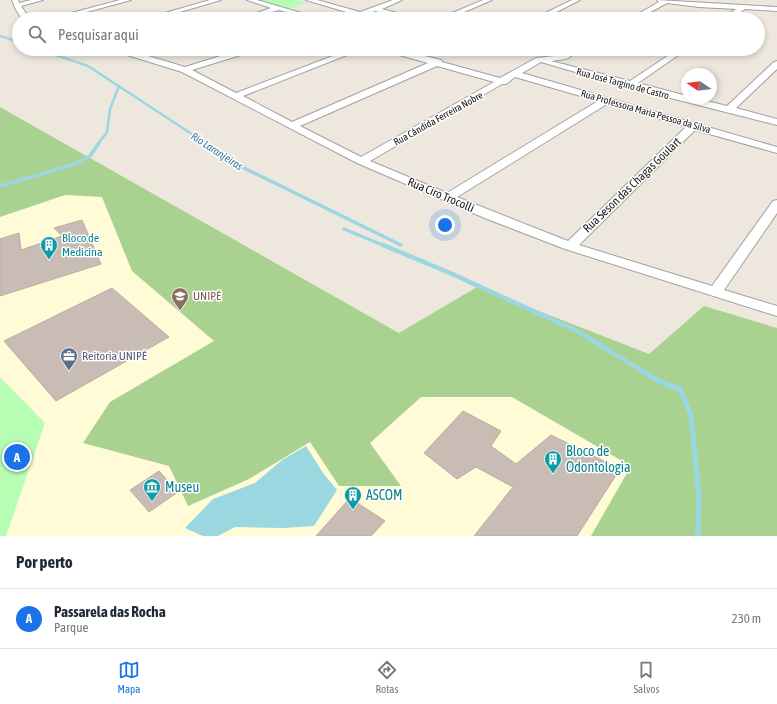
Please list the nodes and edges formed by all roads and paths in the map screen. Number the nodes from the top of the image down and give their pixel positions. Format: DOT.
graph roads {
  1 [pos="40,0"];
  2 [pos="128,0"];
  3 [pos="218,0"];
  4 [pos="250,0"];
  5 [pos="312,0"];
  6 [pos="400,0"];
  7 [pos="489,0"];
  8 [pos="577,0"];
  9 [pos="663,1"];
  10 [pos="16,3"];
  11 [pos="744,7"];
  12 [pos="279,8"];
  13 [pos="375,9"];
  14 [pos="777,9"];
  15 [pos="21,12"];
  16 [pos="81,12"];
  17 [pos="174,12"];
  18 [pos="266,12"];
  19 [pos="293,12"];
  20 [pos="354,12"];
  21 [pos="367,12"];
  22 [pos="387,12"];
  23 [pos="459,12"];
  24 [pos="552,12"];
  25 [pos="645,12"];
  26 [pos="736,12"];
  27 [pos="142,56"];
  28 [pos="229,56"];
  29 [pos="340,56"];
  30 [pos="415,56"];
  31 [pos="561,56"];
  32 [pos="673,56"];
  33 [pos="565,57"];
  34 [pos="539,60"];
  35 [pos="438,62"];
  36 [pos="777,64"];
  37 [pos="559,66"];
  38 [pos="185,70"];
  39 [pos="514,74"];
  40 [pos="502,82"];
  41 [pos="630,85"];
  42 [pos="235,96"];
  43 [pos="607,100"];
  44 [pos="729,110"];
  45 [pos="777,122"];
  46 [pos="293,125"];
  47 [pos="694,125"];
  48 [pos="777,150"];
  49 [pos="361,161"];
  50 [pos="447,198"];
  51 [pos="777,204"];
  52 [pos="764,223"];
  53 [pos="777,228"];
  54 [pos="570,246"];
  55 [pos="716,291"];
  56 [pos="777,312"];
  1 -- 10 [label="street"];
  2 -- 16 [label="street"];
  3 -- 17 [label="street"];
  4 -- 12 [label="street"];
  5 -- 20 [label="street"];
  6 -- 13 [label="street"];
  7 -- 23 [label="street"];
  8 -- 24 [label="street"];
  9 -- 11 [label="street"];
  9 -- 25 [label="street"];
  10 -- 15 [label="street"];
  11 -- 14 [label="street"];
  11 -- 26 [label="street"];
  12 -- 18 [label="street"];
  12 -- 19 [label="street"];
  13 -- 21 [label="street"];
  13 -- 22 [label="street"];
  27 -- 38 [label="street, Rua Ciro Trocolli"];
  28 -- 38 [label="street"];
  29 -- 42 [label="street"];
  30 -- 35 [label="street"];
  31 -- 33 [label="street, Rua José Targino de Castro"];
  32 -- 41 [label="street"];
  33 -- 34 [label="street"];
  33 -- 37 [label="street"];
  34 -- 37 [label="street, Rua José Targino de Castro"];
  34 -- 39 [label="street, Rua Cândida Ferreira Nobre"];
  35 -- 40 [label="street"];
  35 -- 46 [label="street"];
  36 -- 44 [label="street"];
  37 -- 41 [label="street, Rua José Targino de Castro"];
  38 -- 42 [label="street, Rua Ciro Trocolli"];
  39 -- 40 [label="street, Rua Cândida Ferreira Nobre"];
  39 -- 43 [label="street, Rua Professora Maria Pessoa da Silva"];
  40 -- 49 [label="street, Rua Cândida Ferreira Nobre"];
  41 -- 44 [label="street, Rua José Targino de Castro"];
  42 -- 46 [label="street, Rua Ciro Trocolli"];
  43 -- 47 [label="street, Rua Professora Maria Pessoa da Silva"];
  43 -- 50 [label="street"];
  44 -- 45 [label="street, Rua José Targino de Castro"];
  46 -- 49 [label="street, Rua Ciro Trocolli"];
  47 -- 48 [label="street, Rua Professora Maria Pessoa da Silva"];
  47 -- 54 [label="street, Rua Seson das Chagas Goulart"];
  49 -- 50 [label="street, Rua Ciro Trocolli"];
  50 -- 54 [label="street, Rua Ciro Trocolli"];
  51 -- 52 [label="street"];
  52 -- 53 [label="street"];
  52 -- 55 [label="street"];
  54 -- 55 [label="street, Rua Ciro Trocolli"];
  55 -- 56 [label="street, Rua Ciro Trocolli"];
}
